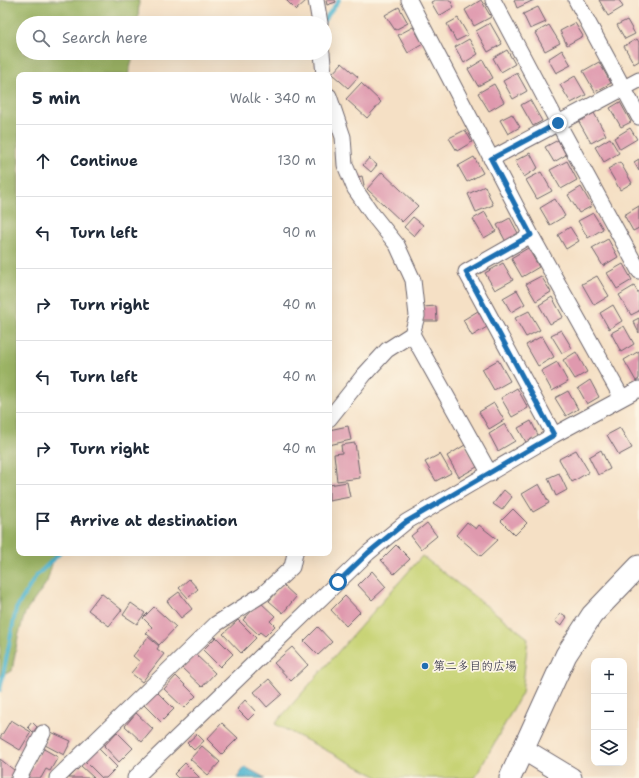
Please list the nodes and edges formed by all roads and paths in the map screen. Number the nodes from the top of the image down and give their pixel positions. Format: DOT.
graph roads {
  1 [pos="316,0"];
  2 [pos="409,0"];
  3 [pos="493,0"];
  4 [pos="576,0"];
  5 [pos="319,16"];
  6 [pos="323,60"];
  7 [pos="324,72"];
  8 [pos="639,80"];
  9 [pos="624,89"];
  10 [pos="332,105"];
  11 [pos="639,117"];
  12 [pos="558,123"];
  13 [pos="491,159"];
  14 [pos="531,235"];
  15 [pos="639,271"];
  16 [pos="412,334"];
  17 [pos="639,389"];
  18 [pos="622,398"];
  19 [pos="332,416"];
  20 [pos="554,435"];
  21 [pos="490,474"];
  22 [pos="294,556"];
  23 [pos="639,566"];
  24 [pos="43,733"];
  25 [pos="523,749"];
  26 [pos="19,778"];
  27 [pos="57,778"];
  28 [pos="135,778"];
  29 [pos="510,778"];
  30 [pos="571,778"];
  1 -- 5 [label="street"];
  2 -- 13 [label="street"];
  3 -- 12 [label="street"];
  4 -- 9 [label="street"];
  6 -- 7 [label="street"];
  8 -- 9 [label="street"];
  9 -- 11 [label="street"];
  9 -- 12 [label="street"];
  10 -- 16 [label="street"];
  12 -- 13 [label="street"];
  12 -- 15 [label="street"];
  13 -- 14 [label="street"];
  14 -- 18 [label="street"];
  14 -- 20 [label="street"];
  16 -- 19 [label="street"];
  16 -- 21 [label="street"];
  17 -- 18 [label="street"];
  18 -- 20 [label="street"];
  20 -- 21 [label="street"];
  21 -- 28 [label="street"];
  22 -- 27 [label="street"];
  23 -- 25 [label="street"];
  24 -- 26 [label="street"];
  25 -- 29 [label="street"];
  25 -- 30 [label="street"];
}
